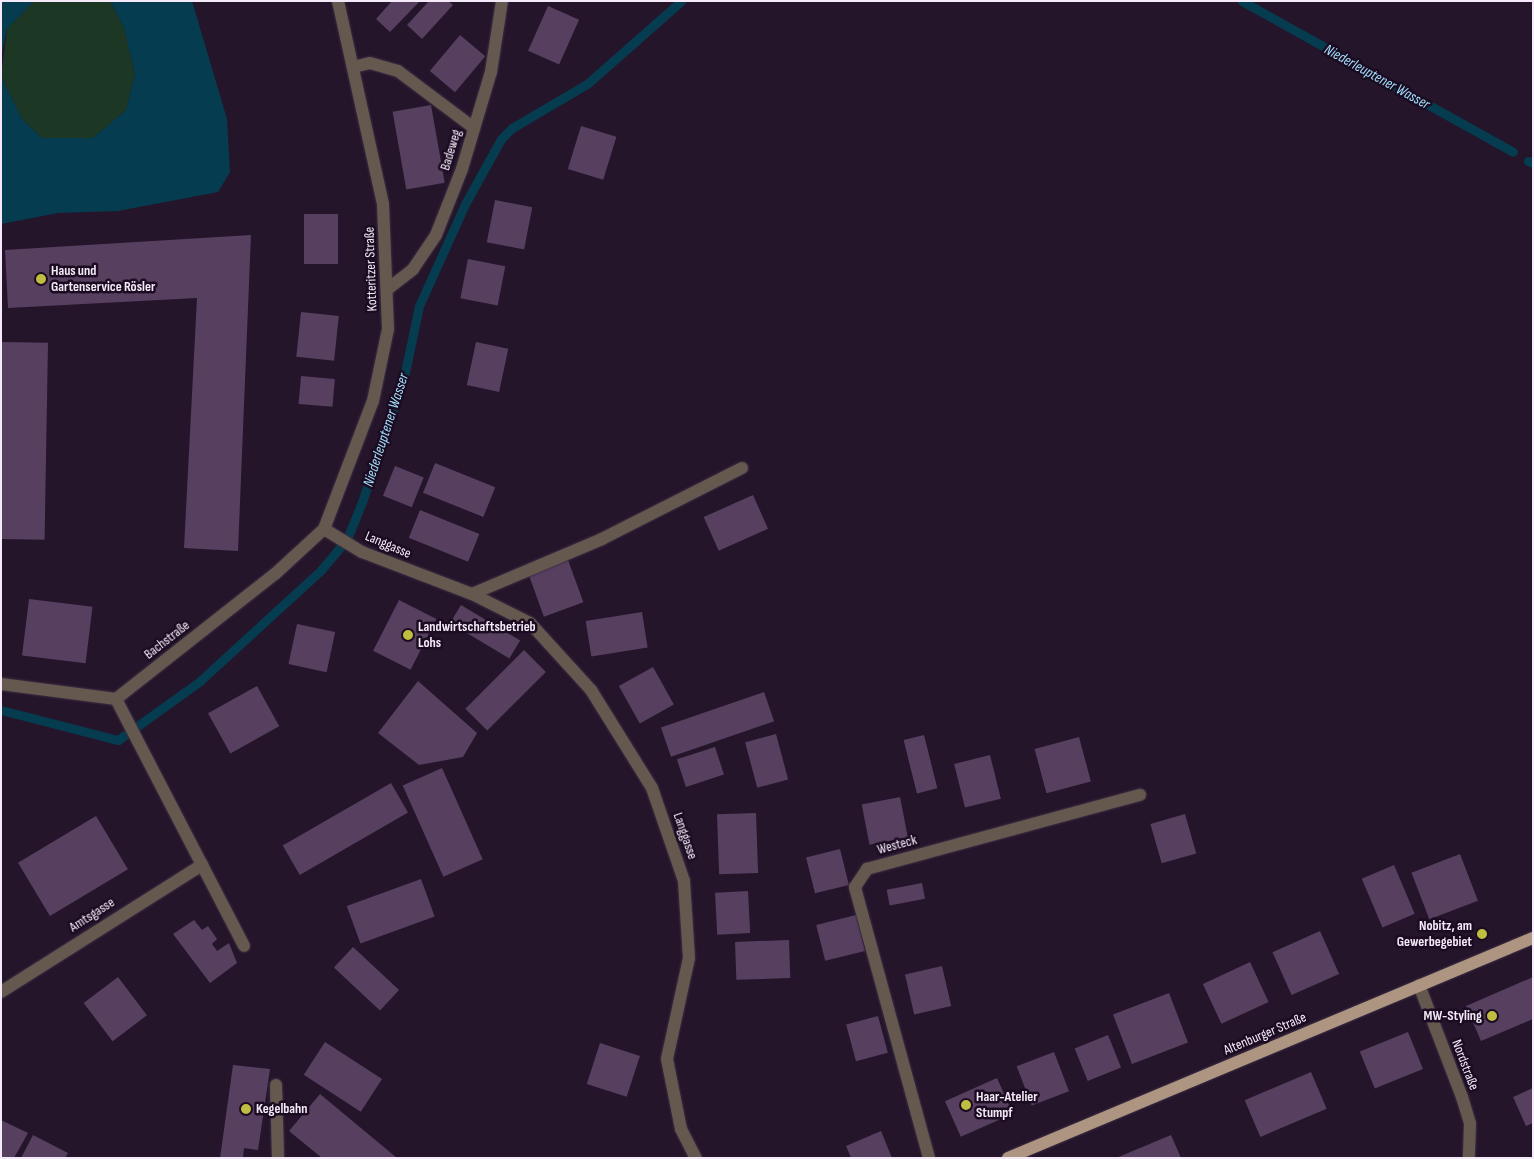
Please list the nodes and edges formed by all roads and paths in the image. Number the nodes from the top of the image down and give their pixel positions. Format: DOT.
graph roads {
  1 [pos="338,1"];
  2 [pos="502,1"];
  3 [pos="353,67"];
  4 [pos="474,128"];
  5 [pos="389,288"];
  6 [pos="742,468"];
  7 [pos="328,532"];
  8 [pos="472,594"];
  9 [pos="1,684"];
  10 [pos="116,698"];
  11 [pos="1140,795"];
  12 [pos="202,865"];
  13 [pos="1533,938"];
  14 [pos="244,946"];
  15 [pos="1419,985"];
  16 [pos="1,992"];
  17 [pos="276,1085"];
  18 [pos="278,1158"];
  19 [pos="696,1158"];
  20 [pos="929,1158"];
  21 [pos="1008,1158"];
  22 [pos="1469,1158"];
  1 -- 3 [label="street, Kotteritzer Straße"];
  2 -- 4 [label="street, Badeweg"];
  3 -- 4 [label="street"];
  3 -- 5 [label="street, Kotteritzer Straße"];
  4 -- 5 [label="street, Badeweg"];
  5 -- 7 [label="street, Kotteritzer Straße"];
  6 -- 8 [label="street"];
  7 -- 8 [label="street, Langgasse"];
  7 -- 10 [label="street, Bachstraße"];
  8 -- 19 [label="street, Langgasse"];
  9 -- 10 [label="street"];
  10 -- 12 [label="street"];
  11 -- 20 [label="street, Westeck"];
  12 -- 14 [label="street"];
  12 -- 16 [label="street, Amtsgasse"];
  13 -- 15 [label="main road, Altenburger Straße"];
  15 -- 21 [label="main road, Altenburger Straße"];
  15 -- 22 [label="street, Nordstraße"];
  17 -- 18 [label="street"];
}
